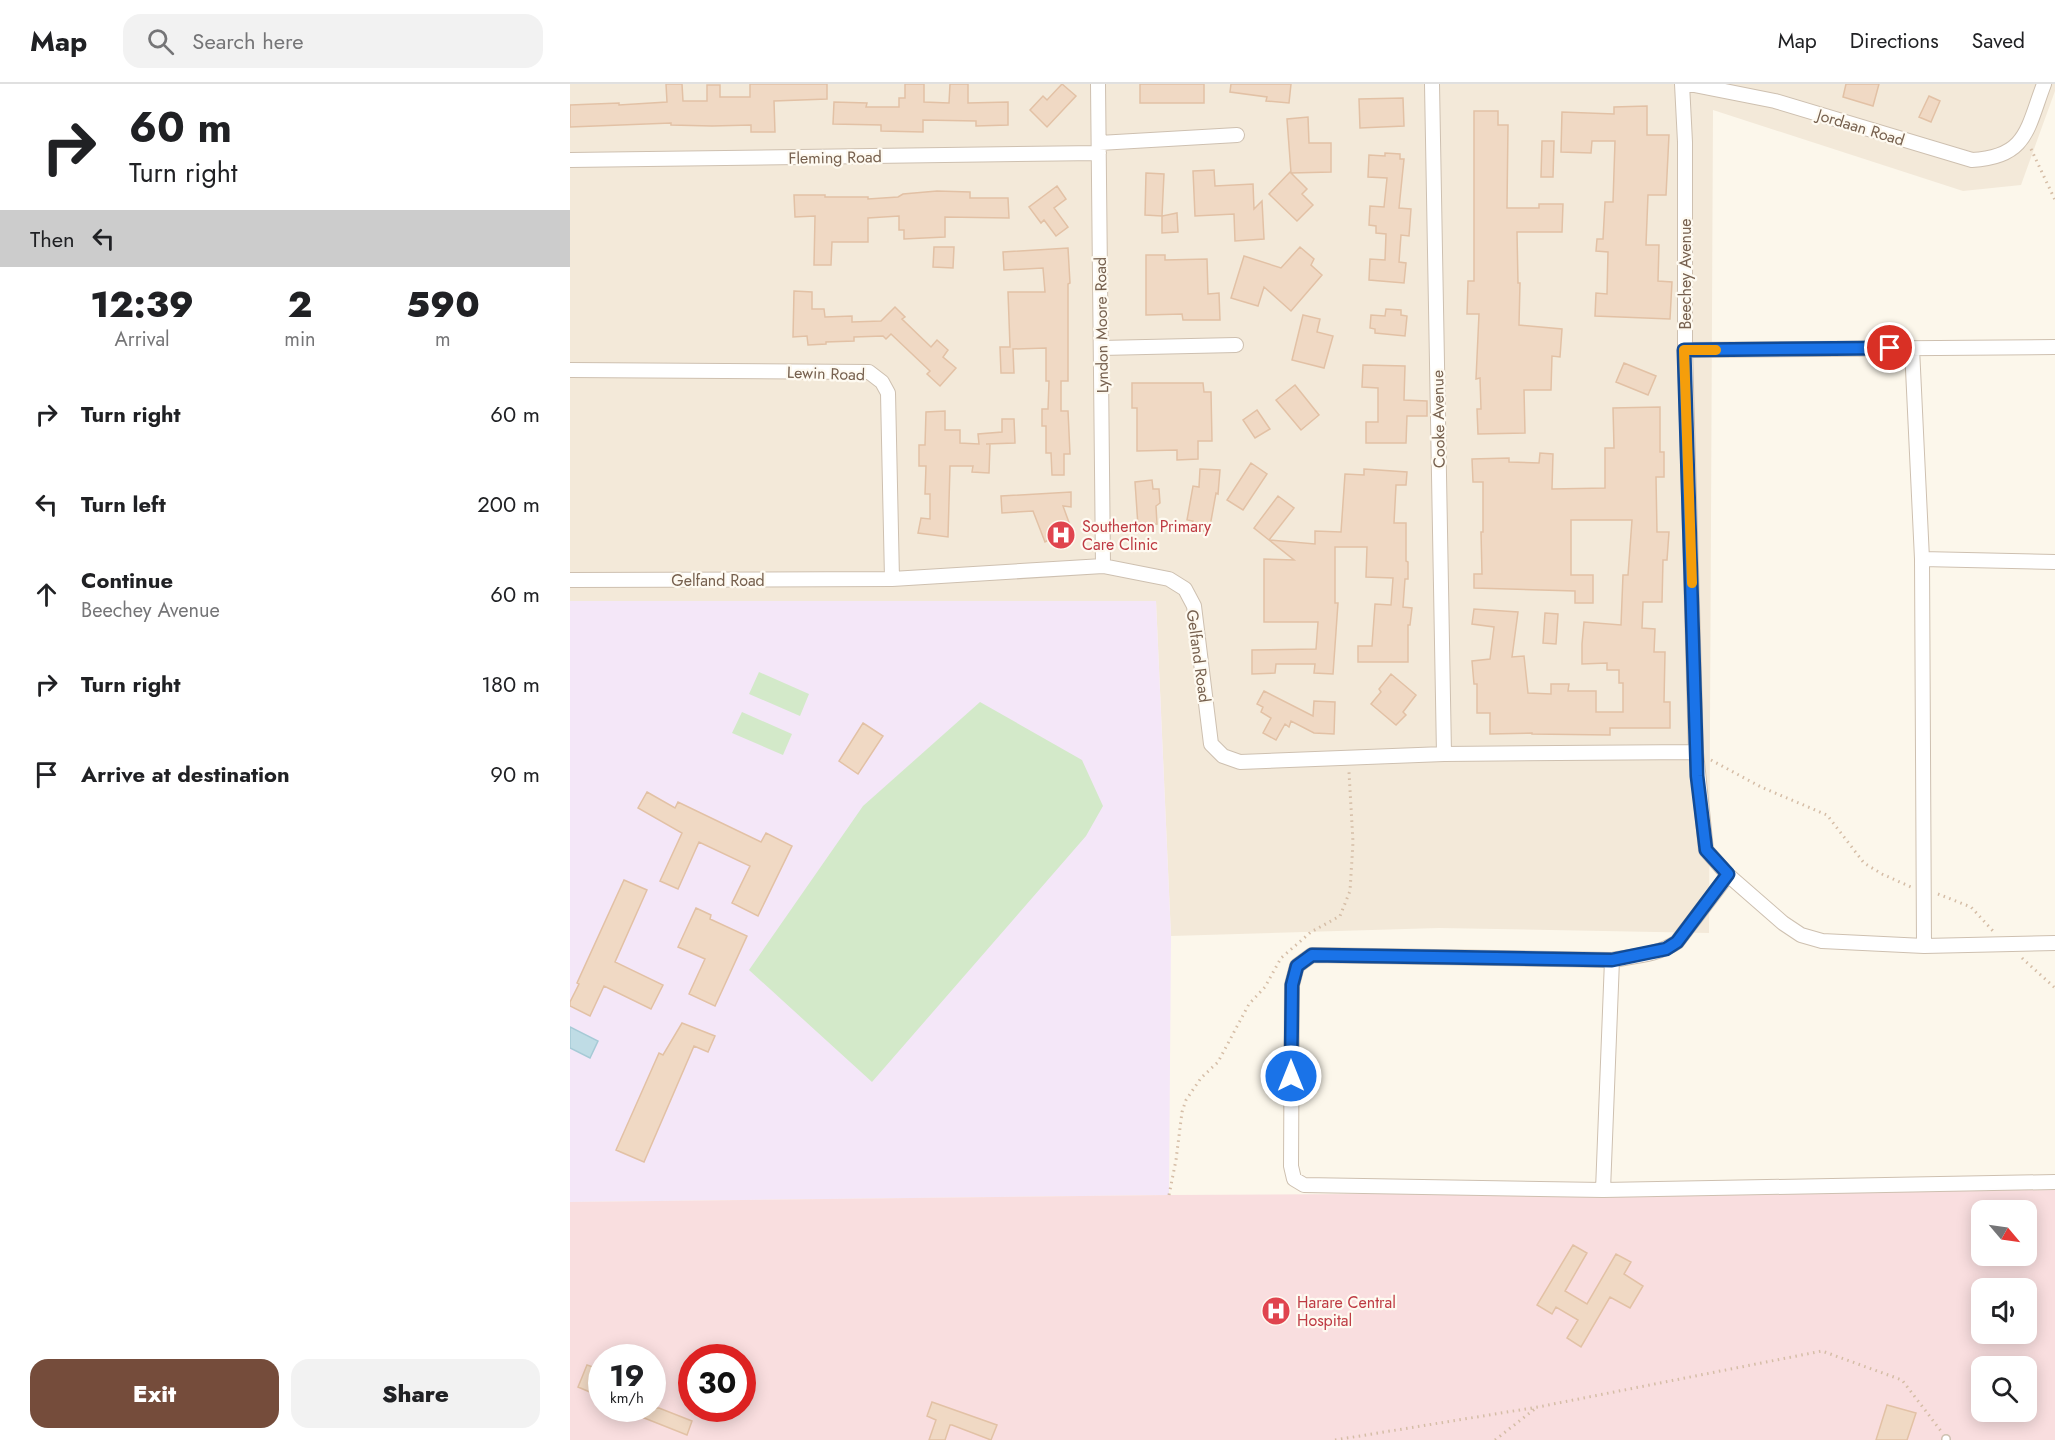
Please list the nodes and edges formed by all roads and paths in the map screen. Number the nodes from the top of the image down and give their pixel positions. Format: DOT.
graph roads {
  1 [pos="1098,84"];
  2 [pos="1432,84"];
  3 [pos="1682,84"];
  4 [pos="1689,84"];
  5 [pos="2044,84"];
  6 [pos="1237,135"];
  7 [pos="2025,136"];
  8 [pos="1099,148"];
  9 [pos="570,160"];
  10 [pos="2055,200"];
  11 [pos="1236,345"];
  12 [pos="2055,347"];
  13 [pos="1101,348"];
  14 [pos="1912,348"];
  15 [pos="1684,350"];
  16 [pos="570,370"];
  17 [pos="1922,559"];
  18 [pos="2055,562"];
  19 [pos="1103,566"];
  20 [pos="892,579"];
  21 [pos="570,580"];
  22 [pos="1696,752"];
  23 [pos="1444,754"];
  24 [pos="1348,758"];
  25 [pos="1728,874"];
  26 [pos="1923,891"];
  27 [pos="2055,943"];
  28 [pos="2007,944"];
  29 [pos="1924,946"];
  30 [pos="1612,960"];
  31 [pos="2055,988"];
  32 [pos="2055,1182"];
  33 [pos="1603,1190"];
  34 [pos="1169,1195"];
  35 [pos="1538,1407"];
  36 [pos="1335,1440"];
  37 [pos="1495,1440"];
  38 [pos="1946,1440"];
  1 -- 8 [label="street, Lyndon Moore Road"];
  2 -- 23 [label="street, Cooke Avenue"];
  3 -- 15 [label="street, Beechey Avenue"];
  4 -- 7 [label="street, Jordaan Road"];
  5 -- 7 [label="street"];
  6 -- 8 [label="street, Fleming Road"];
  7 -- 10 [label="path"];
  8 -- 9 [label="street, Fleming Road"];
  8 -- 13 [label="street, Lyndon Moore Road"];
  11 -- 13 [label="street"];
  12 -- 14 [label="street"];
  13 -- 19 [label="street, Lyndon Moore Road"];
  14 -- 15 [label="street"];
  14 -- 17 [label="street"];
  15 -- 22 [label="street, Beechey Avenue"];
  16 -- 20 [label="street, Lewin Road"];
  17 -- 18 [label="street"];
  17 -- 26 [label="street"];
  19 -- 20 [label="street, Gelfand Road"];
  19 -- 24 [label="street, Gelfand Road"];
  20 -- 21 [label="street, Gelfand Road"];
  22 -- 23 [label="street, Gelfand Road"];
  22 -- 25 [label="street, Beechey Avenue"];
  22 -- 26 [label="path"];
  23 -- 24 [label="street, Gelfand Road"];
  24 -- 34 [label="path"];
  25 -- 29 [label="street, Beechey Avenue"];
  25 -- 30 [label="street"];
  26 -- 28 [label="path"];
  26 -- 29 [label="street"];
  27 -- 28 [label="street, Beechey Avenue"];
  28 -- 29 [label="street, Beechey Avenue"];
  28 -- 31 [label="path"];
  30 -- 33 [label="street"];
  30 -- 33 [label="street"];
  32 -- 33 [label="street"];
  35 -- 36 [label="path"];
  35 -- 37 [label="path"];
  35 -- 38 [label="path"];
}
